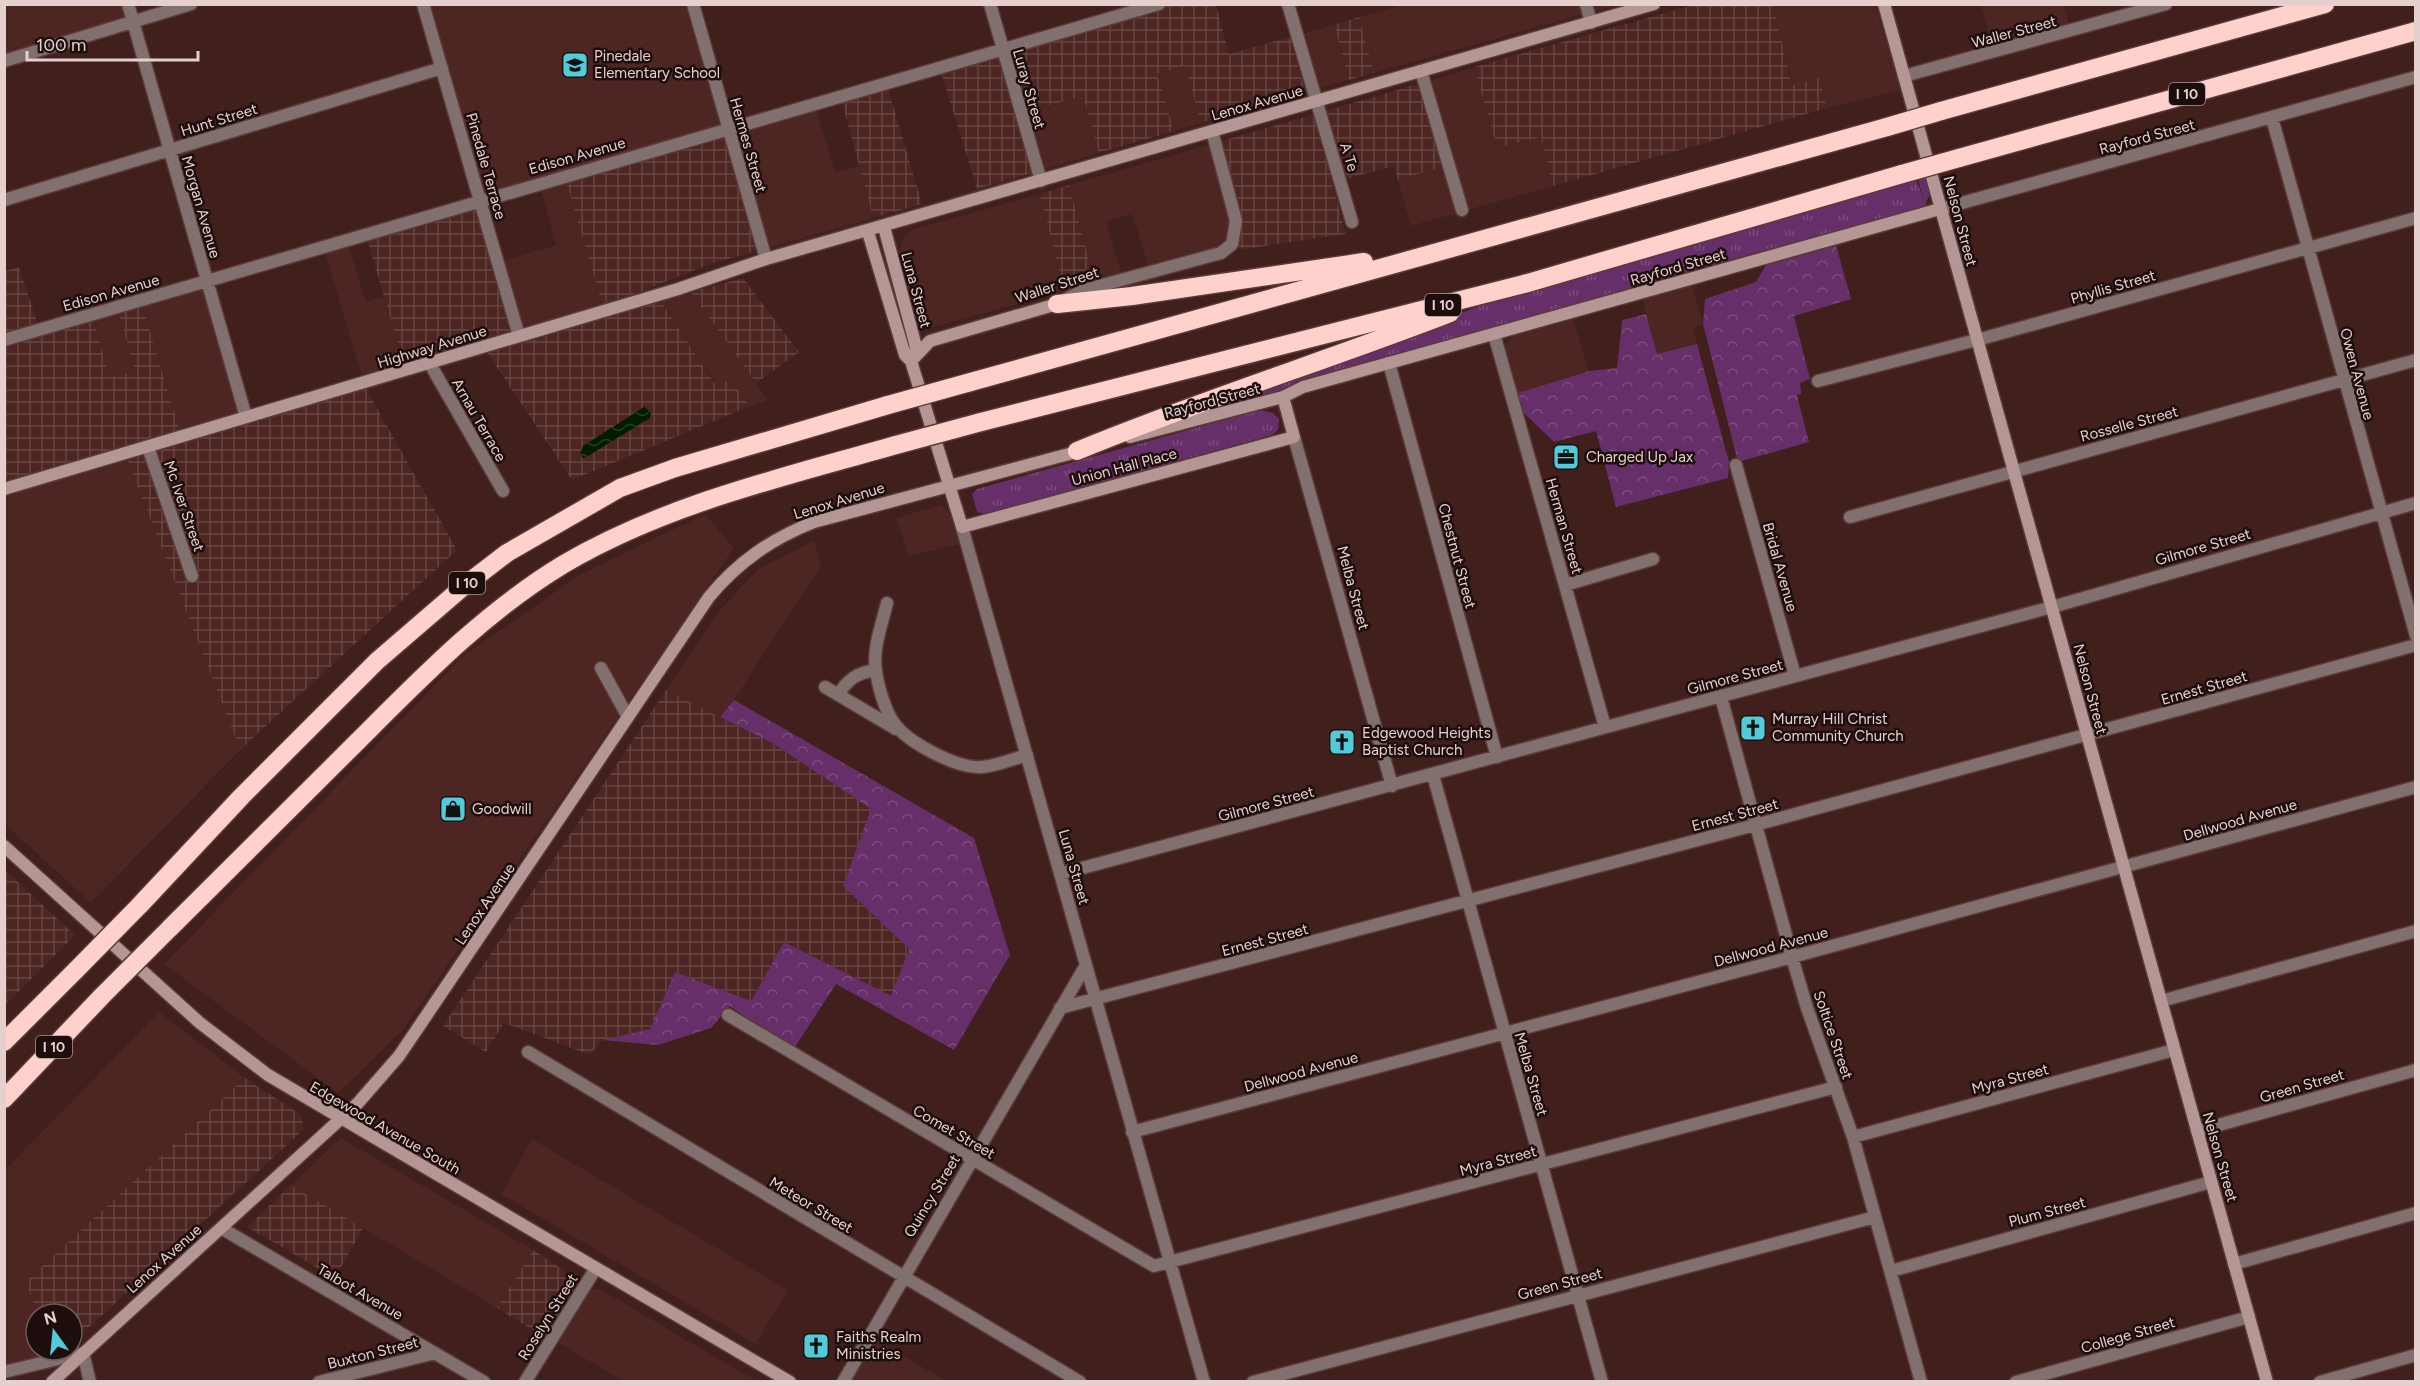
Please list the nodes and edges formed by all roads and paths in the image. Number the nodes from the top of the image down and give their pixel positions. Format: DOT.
graph roads {
  1 [pos="128,4"];
  2 [pos="191,4"];
  3 [pos="423,4"];
  4 [pos="693,4"];
  5 [pos="990,4"];
  6 [pos="1159,4"];
  7 [pos="1288,4"];
  8 [pos="1586,4"];
  9 [pos="1654,4"];
  10 [pos="1884,4"];
  11 [pos="2166,4"];
  12 [pos="2325,4"];
  13 [pos="133,21"];
  14 [pos="1591,22"];
  15 [pos="2415,31"];
  16 [pos="1002,50"];
  17 [pos="4,61"];
  18 [pos="442,68"];
  19 [pos="1421,71"];
  20 [pos="1904,76"];
  21 [pos="2415,77"];
  22 [pos="1316,101"];
  23 [pos="2272,118"];
  24 [pos="728,128"];
  25 [pos="1212,131"];
  26 [pos="170,151"];
  27 [pos="1041,181"];
  28 [pos="4,200"];
  29 [pos="480,200"];
  30 [pos="1940,209"];
  31 [pos="1462,210"];
  32 [pos="2415,218"];
  33 [pos="1547,221"];
  34 [pos="1352,222"];
  35 [pos="884,227"];
  36 [pos="868,232"];
  37 [pos="2308,248"];
  38 [pos="766,260"];
  39 [pos="207,280"];
  40 [pos="1524,284"];
  41 [pos="1057,304"];
  42 [pos="1494,334"];
  43 [pos="519,336"];
  44 [pos="4,340"];
  45 [pos="1977,340"];
  46 [pos="2415,360"];
  47 [pos="911,361"];
  48 [pos="430,363"];
  49 [pos="1389,363"];
  50 [pos="1818,381"];
  51 [pos="2343,381"];
  52 [pos="1283,398"];
  53 [pos="246,417"];
  54 [pos="1294,437"];
  55 [pos="148,447"];
  56 [pos="1077,451"];
  57 [pos="1736,465"];
  58 [pos="2014,472"];
  59 [pos="950,487"];
  60 [pos="4,489"];
  61 [pos="502,491"];
  62 [pos="2415,503"];
  63 [pos="2380,513"];
  64 [pos="1850,517"];
  65 [pos="962,527"];
  66 [pos="1653,559"];
  67 [pos="192,576"];
  68 [pos="1565,585"];
  69 [pos="887,603"];
  70 [pos="2052,607"];
  71 [pos="2415,636"];
  72 [pos="2415,645"];
  73 [pos="602,668"];
  74 [pos="875,670"];
  75 [pos="1795,676"];
  76 [pos="825,687"];
  77 [pos="838,695"];
  78 [pos="1721,697"];
  79 [pos="628,717"];
  80 [pos="1605,727"];
  81 [pos="900,731"];
  82 [pos="2087,736"];
  83 [pos="1027,755"];
  84 [pos="1497,757"];
  85 [pos="1432,775"];
  86 [pos="1392,786"];
  87 [pos="2415,787"];
  88 [pos="1755,825"];
  89 [pos="4,846"];
  90 [pos="2123,868"];
  91 [pos="1060,873"];
  92 [pos="1466,902"];
  93 [pos="2415,931"];
  94 [pos="1792,957"];
  95 [pos="1086,965"];
  96 [pos="1096,1000"];
  97 [pos="2161,1001"];
  98 [pos="1060,1008"];
  99 [pos="728,1015"];
  100 [pos="1504,1034"];
  101 [pos="4,1042"];
  102 [pos="2174,1050"];
  103 [pos="528,1052"];
  104 [pos="2415,1070"];
  105 [pos="1836,1087"];
  106 [pos="4,1099"];
  107 [pos="340,1118"];
  108 [pos="2197,1131"];
  109 [pos="1132,1132"];
  110 [pos="1853,1137"];
  111 [pos="972,1159"];
  112 [pos="1541,1165"];
  113 [pos="2211,1182"];
  114 [pos="2415,1213"];
  115 [pos="1875,1217"];
  116 [pos="221,1228"];
  117 [pos="1169,1263"];
  118 [pos="2234,1264"];
  119 [pos="596,1268"];
  120 [pos="1891,1271"];
  121 [pos="902,1277"];
  122 [pos="1577,1295"];
  123 [pos="2248,1317"];
  124 [pos="84,1352"];
  125 [pos="435,1353"];
  126 [pos="2415,1355"];
  127 [pos="84,1357"];
  128 [pos="46,1362"];
  129 [pos="73,1362"];
  130 [pos="4,1372"];
  131 [pos="52,1382"];
  132 [pos="90,1382"];
  133 [pos="319,1382"];
  134 [pos="484,1382"];
  135 [pos="525,1382"];
  136 [pos="790,1382"];
  137 [pos="843,1382"];
  138 [pos="1080,1382"];
  139 [pos="1204,1382"];
  140 [pos="1253,1382"];
  141 [pos="1602,1382"];
  142 [pos="1921,1382"];
  143 [pos="2016,1382"];
  144 [pos="2267,1382"];
  145 [pos="2320,1382"];
  1 -- 13 [label="street, Morgan Avenue"];
  2 -- 13 [label="street"];
  3 -- 18 [label="street, Pinedale Terrace"];
  4 -- 24 [label="street, Hermes Street"];
  5 -- 16 [label="street, Luray Street"];
  6 -- 16 [label="street, Edison Avenue"];
  7 -- 22 [label="street, A Te"];
  8 -- 14 [label="street"];
  9 -- 14 [label="street, Lenox Avenue"];
  10 -- 20 [label="street, Nelson Street"];
  11 -- 20 [label="street, Waller Street"];
  12 -- 33 [label="highway, I 10, bridge"];
  13 -- 17 [label="street"];
  13 -- 26 [label="street, Morgan Avenue"];
  14 -- 19 [label="street, Lenox Avenue"];
  15 -- 40 [label="highway, I 10, bridge"];
  16 -- 24 [label="street, Edison Avenue"];
  16 -- 27 [label="street, Luray Street"];
  18 -- 26 [label="street, Hunt Street"];
  18 -- 29 [label="street, Pinedale Terrace"];
  19 -- 22 [label="street, Lenox Avenue"];
  19 -- 31 [label="street"];
  20 -- 30 [label="street, Nelson Street"];
  21 -- 23 [label="street, Rayford Street"];
  22 -- 25 [label="street, Lenox Avenue"];
  22 -- 34 [label="street, A Te"];
  23 -- 30 [label="street, Rayford Street"];
  23 -- 37 [label="street, Owen Avenue"];
  24 -- 29 [label="street, Edison Avenue"];
  24 -- 38 [label="street, Hermes Street"];
  25 -- 27 [label="street, Lenox Avenue"];
  25 -- 41 [label="street, Waller Street"];
  26 -- 28 [label="street, Hunt Street"];
  26 -- 39 [label="street, Morgan Avenue"];
  27 -- 35 [label="street, Lenox Avenue"];
  29 -- 39 [label="street, Edison Avenue"];
  29 -- 43 [label="street, Pinedale Terrace"];
  30 -- 42 [label="street, Rayford Street"];
  30 -- 45 [label="street, Nelson Street"];
  32 -- 37 [label="street, Phyllis Street"];
  33 -- 41 [label="highway"];
  33 -- 101 [label="highway, I 10, bridge"];
  35 -- 36 [label="street, Lenox Avenue"];
  35 -- 47 [label="street, Luna Street"];
  36 -- 38 [label="street, Highway Avenue"];
  36 -- 47 [label="street, Luna Street"];
  37 -- 45 [label="street, Phyllis Street"];
  37 -- 51 [label="street, Owen Avenue"];
  38 -- 43 [label="street, Highway Avenue"];
  39 -- 44 [label="street, Edison Avenue"];
  39 -- 53 [label="street, Morgan Avenue"];
  40 -- 56 [label="highway"];
  40 -- 106 [label="highway, I 10, bridge"];
  41 -- 47 [label="street, Waller Street"];
  42 -- 49 [label="street, Rayford Street"];
  42 -- 68 [label="street, Herman Street"];
  43 -- 48 [label="street, Highway Avenue"];
  45 -- 50 [label="street, Phyllis Street"];
  45 -- 58 [label="street, Nelson Street"];
  46 -- 51 [label="street, Rosselle Street"];
  47 -- 59 [label="street, Luna Street"];
  48 -- 53 [label="street, Highway Avenue"];
  48 -- 61 [label="street, Arnau Terrace"];
  49 -- 52 [label="street, Rayford Street"];
  49 -- 84 [label="street, Chestnut Street"];
  51 -- 58 [label="street, Rosselle Street"];
  51 -- 63 [label="street, Owen Avenue"];
  52 -- 54 [label="street, Melba Street"];
  52 -- 56 [label="street, Rayford Street"];
  53 -- 55 [label="street, Highway Avenue"];
  54 -- 65 [label="street, Union Hall Place"];
  54 -- 86 [label="street, Melba Street"];
  55 -- 60 [label="street, Highway Avenue"];
  55 -- 67 [label="street, Mc Iver Street"];
  56 -- 59 [label="street, Rayford Street"];
  57 -- 75 [label="street, Bridal Avenue"];
  58 -- 64 [label="street, Rosselle Street"];
  58 -- 70 [label="street, Nelson Street"];
  59 -- 65 [label="street, Luna Street"];
  59 -- 79 [label="street, Lenox Avenue"];
  62 -- 63 [label="street, Gilmore Street"];
  63 -- 70 [label="street, Gilmore Street"];
  63 -- 71 [label="street, Owen Avenue"];
  65 -- 83 [label="street, Luna Street"];
  66 -- 68 [label="street"];
  68 -- 80 [label="street, Herman Street"];
  69 -- 74 [label="street"];
  70 -- 75 [label="street, Gilmore Street"];
  70 -- 82 [label="street, Nelson Street"];
  72 -- 82 [label="street, Ernest Street"];
  73 -- 79 [label="street"];
  74 -- 77 [label="street"];
  74 -- 81 [label="street"];
  75 -- 78 [label="street, Gilmore Street"];
  76 -- 77 [label="street"];
  77 -- 81 [label="street"];
  78 -- 80 [label="street, Gilmore Street"];
  78 -- 88 [label="street, Soltice Street"];
  79 -- 107 [label="street, Lenox Avenue"];
  80 -- 84 [label="street, Gilmore Street"];
  81 -- 83 [label="street"];
  82 -- 88 [label="street, Ernest Street"];
  82 -- 90 [label="street, Nelson Street"];
  83 -- 91 [label="street, Luna Street"];
  84 -- 85 [label="street, Gilmore Street"];
  85 -- 86 [label="street, Gilmore Street"];
  85 -- 92 [label="street, Melba Street"];
  86 -- 91 [label="street, Gilmore Street"];
  87 -- 90 [label="street, Dellwood Avenue"];
  88 -- 92 [label="street, Ernest Street"];
  88 -- 94 [label="street, Soltice Street"];
  89 -- 107 [label="street, Edgewood Avenue South"];
  90 -- 94 [label="street, Dellwood Avenue"];
  90 -- 97 [label="street, Nelson Street"];
  91 -- 95 [label="street, Luna Street"];
  92 -- 96 [label="street, Ernest Street"];
  92 -- 100 [label="street, Melba Street"];
  93 -- 97 [label="street"];
  94 -- 100 [label="street, Dellwood Avenue"];
  94 -- 105 [label="street, Soltice Street"];
  95 -- 96 [label="street, Luna Street"];
  95 -- 98 [label="street, Quincy Street"];
  96 -- 98 [label="street, Ernest Street"];
  96 -- 109 [label="street, Luna Street"];
  97 -- 102 [label="street, Nelson Street"];
  98 -- 111 [label="street, Quincy Street"];
  99 -- 111 [label="street, Comet Street"];
  100 -- 109 [label="street, Dellwood Avenue"];
  100 -- 112 [label="street, Melba Street"];
  102 -- 108 [label="street, Nelson Street"];
  102 -- 110 [label="street, Myra Street"];
  103 -- 121 [label="street, Meteor Street"];
  104 -- 108 [label="street, Green Street"];
  105 -- 110 [label="street, Soltice Street"];
  105 -- 112 [label="street, Myra Street"];
  107 -- 116 [label="street, Lenox Avenue"];
  107 -- 119 [label="street, Edgewood Avenue South"];
  108 -- 113 [label="street, Nelson Street"];
  109 -- 117 [label="street, Luna Street"];
  110 -- 115 [label="street, Soltice Street"];
  111 -- 117 [label="street, Comet Street"];
  111 -- 121 [label="street, Quincy Street"];
  112 -- 117 [label="street, Myra Street"];
  112 -- 122 [label="street, Melba Street"];
  113 -- 118 [label="street, Nelson Street"];
  113 -- 120 [label="street, Plum Street"];
  114 -- 118 [label="street"];
  115 -- 120 [label="street, Soltice Street"];
  115 -- 122 [label="street, Green Street"];
  116 -- 124 [label="street, Lenox Avenue"];
  116 -- 125 [label="street, Talbot Avenue"];
  117 -- 139 [label="street, Luna Street"];
  118 -- 123 [label="street, Nelson Street"];
  119 -- 135 [label="street, Roselyn Street"];
  119 -- 136 [label="street, Edgewood Avenue South"];
  120 -- 142 [label="street, Soltice Street"];
  121 -- 137 [label="street, Quincy Street"];
  121 -- 138 [label="street, Meteor Street"];
  122 -- 140 [label="street, Green Street"];
  122 -- 141 [label="street, Melba Street"];
  123 -- 143 [label="street, College Street"];
  123 -- 144 [label="street, Nelson Street"];
  125 -- 133 [label="street, Buxton Street"];
  125 -- 134 [label="street, Talbot Avenue"];
  126 -- 145 [label="street"];
  127 -- 132 [label="street"];
  128 -- 130 [label="street"];
  129 -- 131 [label="street, Lenox Avenue"];
}
